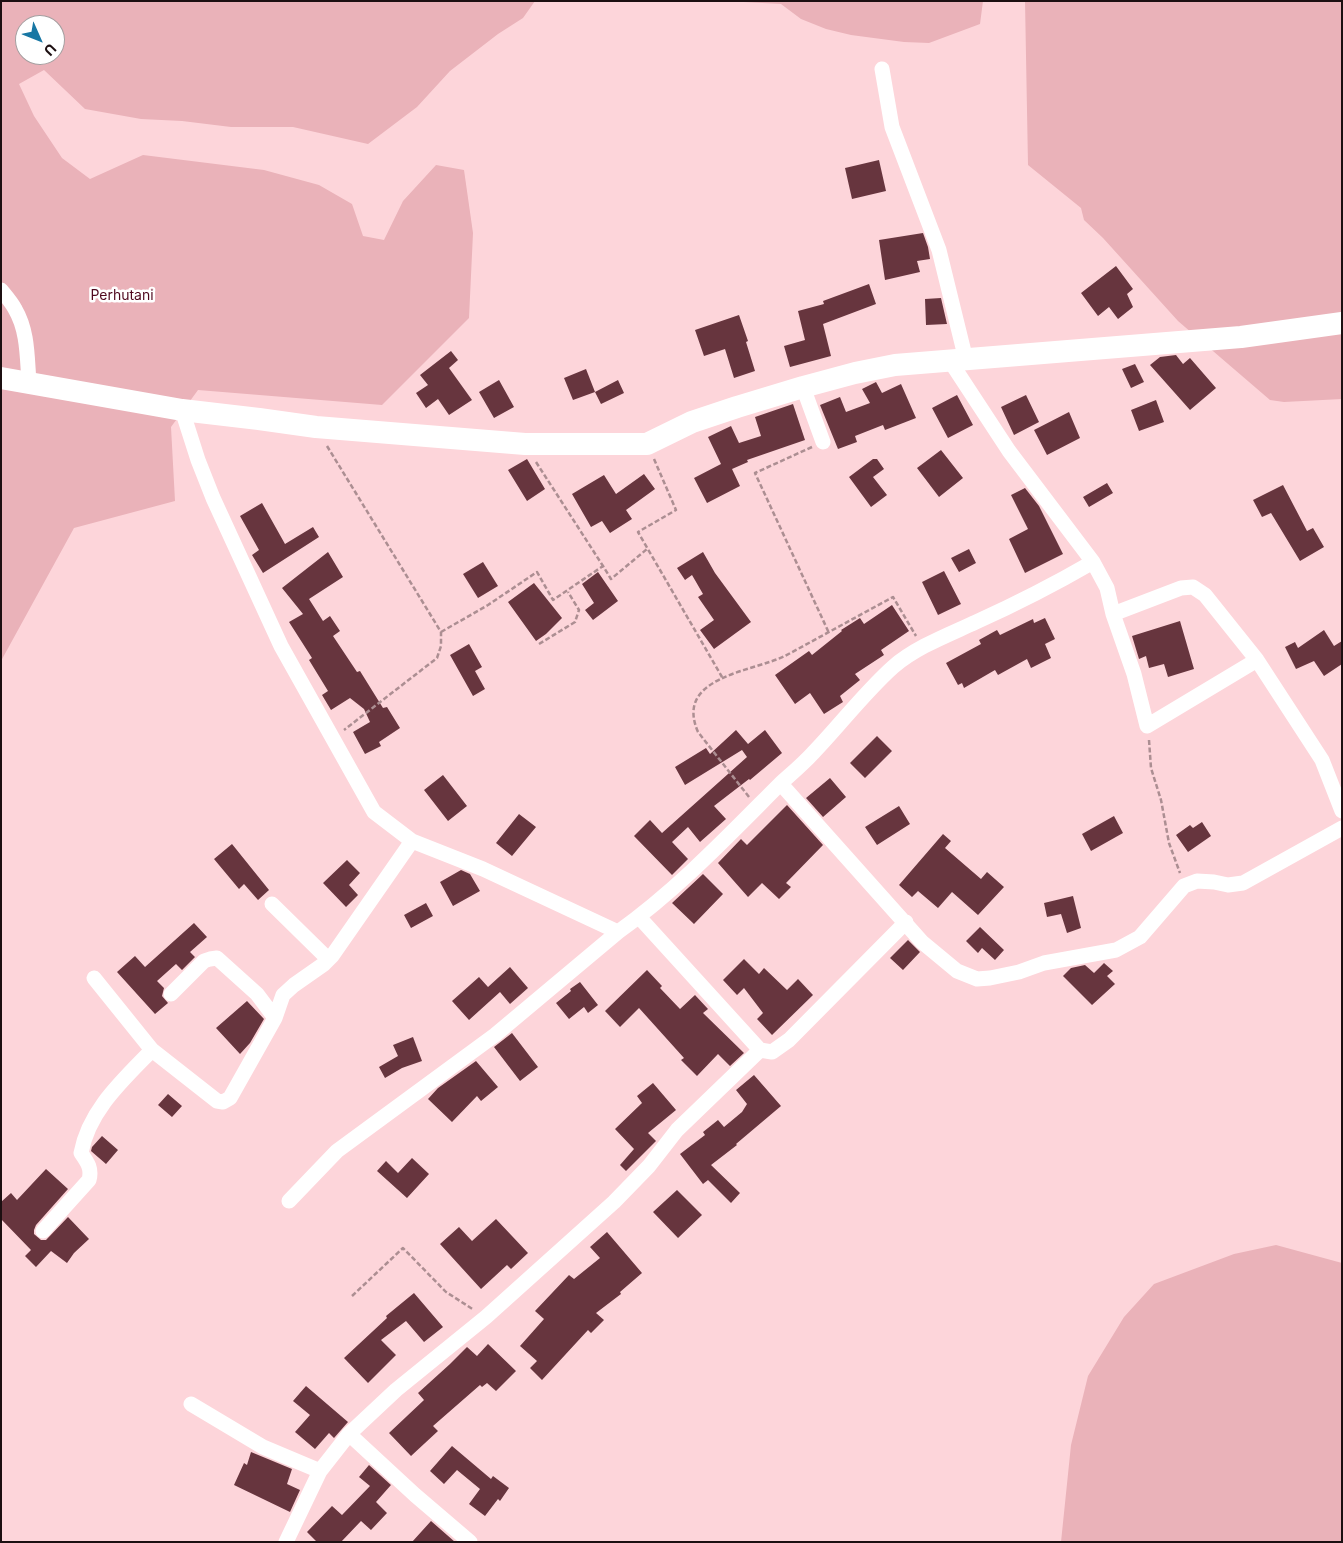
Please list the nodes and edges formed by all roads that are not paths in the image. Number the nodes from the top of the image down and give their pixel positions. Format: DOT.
graph roads {
  1 [pos="882,69"];
  2 [pos="1,290"];
  3 [pos="1342,323"];
  4 [pos="958,360"];
  5 [pos="1,378"];
  6 [pos="29,382"];
  7 [pos="803,387"];
  8 [pos="182,410"];
  9 [pos="823,442"];
  10 [pos="1094,562"];
  11 [pos="1113,614"];
  12 [pos="1257,660"];
  13 [pos="781,784"];
  14 [pos="1342,811"];
  15 [pos="1342,828"];
  16 [pos="412,841"];
  17 [pos="272,904"];
  18 [pos="639,917"];
  19 [pos="906,922"];
  20 [pos="618,932"];
  21 [pos="328,959"];
  22 [pos="94,978"];
  23 [pos="171,994"];
  24 [pos="275,1018"];
  25 [pos="152,1050"];
  26 [pos="760,1050"];
  27 [pos="289,1201"];
  28 [pos="43,1231"];
  29 [pos="191,1404"];
  30 [pos="349,1434"];
  31 [pos="320,1471"];
  32 [pos="286,1542"];
  33 [pos="470,1542"];
  1 -- 4 [label="street"];
  2 -- 6 [label="street"];
  3 -- 4 [label="street"];
  4 -- 7 [label="street"];
  4 -- 10 [label="street"];
  5 -- 6 [label="street"];
  6 -- 8 [label="street"];
  7 -- 8 [label="street"];
  7 -- 9 [label="street"];
  8 -- 16 [label="street"];
  10 -- 11 [label="street"];
  10 -- 13 [label="street"];
  11 -- 12 [label="street"];
  11 -- 12 [label="street"];
  12 -- 14 [label="street"];
  13 -- 18 [label="street"];
  13 -- 19 [label="street"];
  15 -- 19 [label="street"];
  16 -- 20 [label="street"];
  16 -- 21 [label="street"];
  17 -- 21 [label="street"];
  18 -- 20 [label="street"];
  18 -- 26 [label="street"];
  19 -- 26 [label="street"];
  20 -- 27 [label="street"];
  21 -- 24 [label="street"];
  22 -- 25 [label="street"];
  23 -- 24 [label="street"];
  24 -- 25 [label="street"];
  25 -- 28 [label="street"];
  26 -- 30 [label="street"];
  29 -- 31 [label="street"];
  30 -- 31 [label="street"];
  30 -- 33 [label="street"];
  31 -- 32 [label="street"];
}
